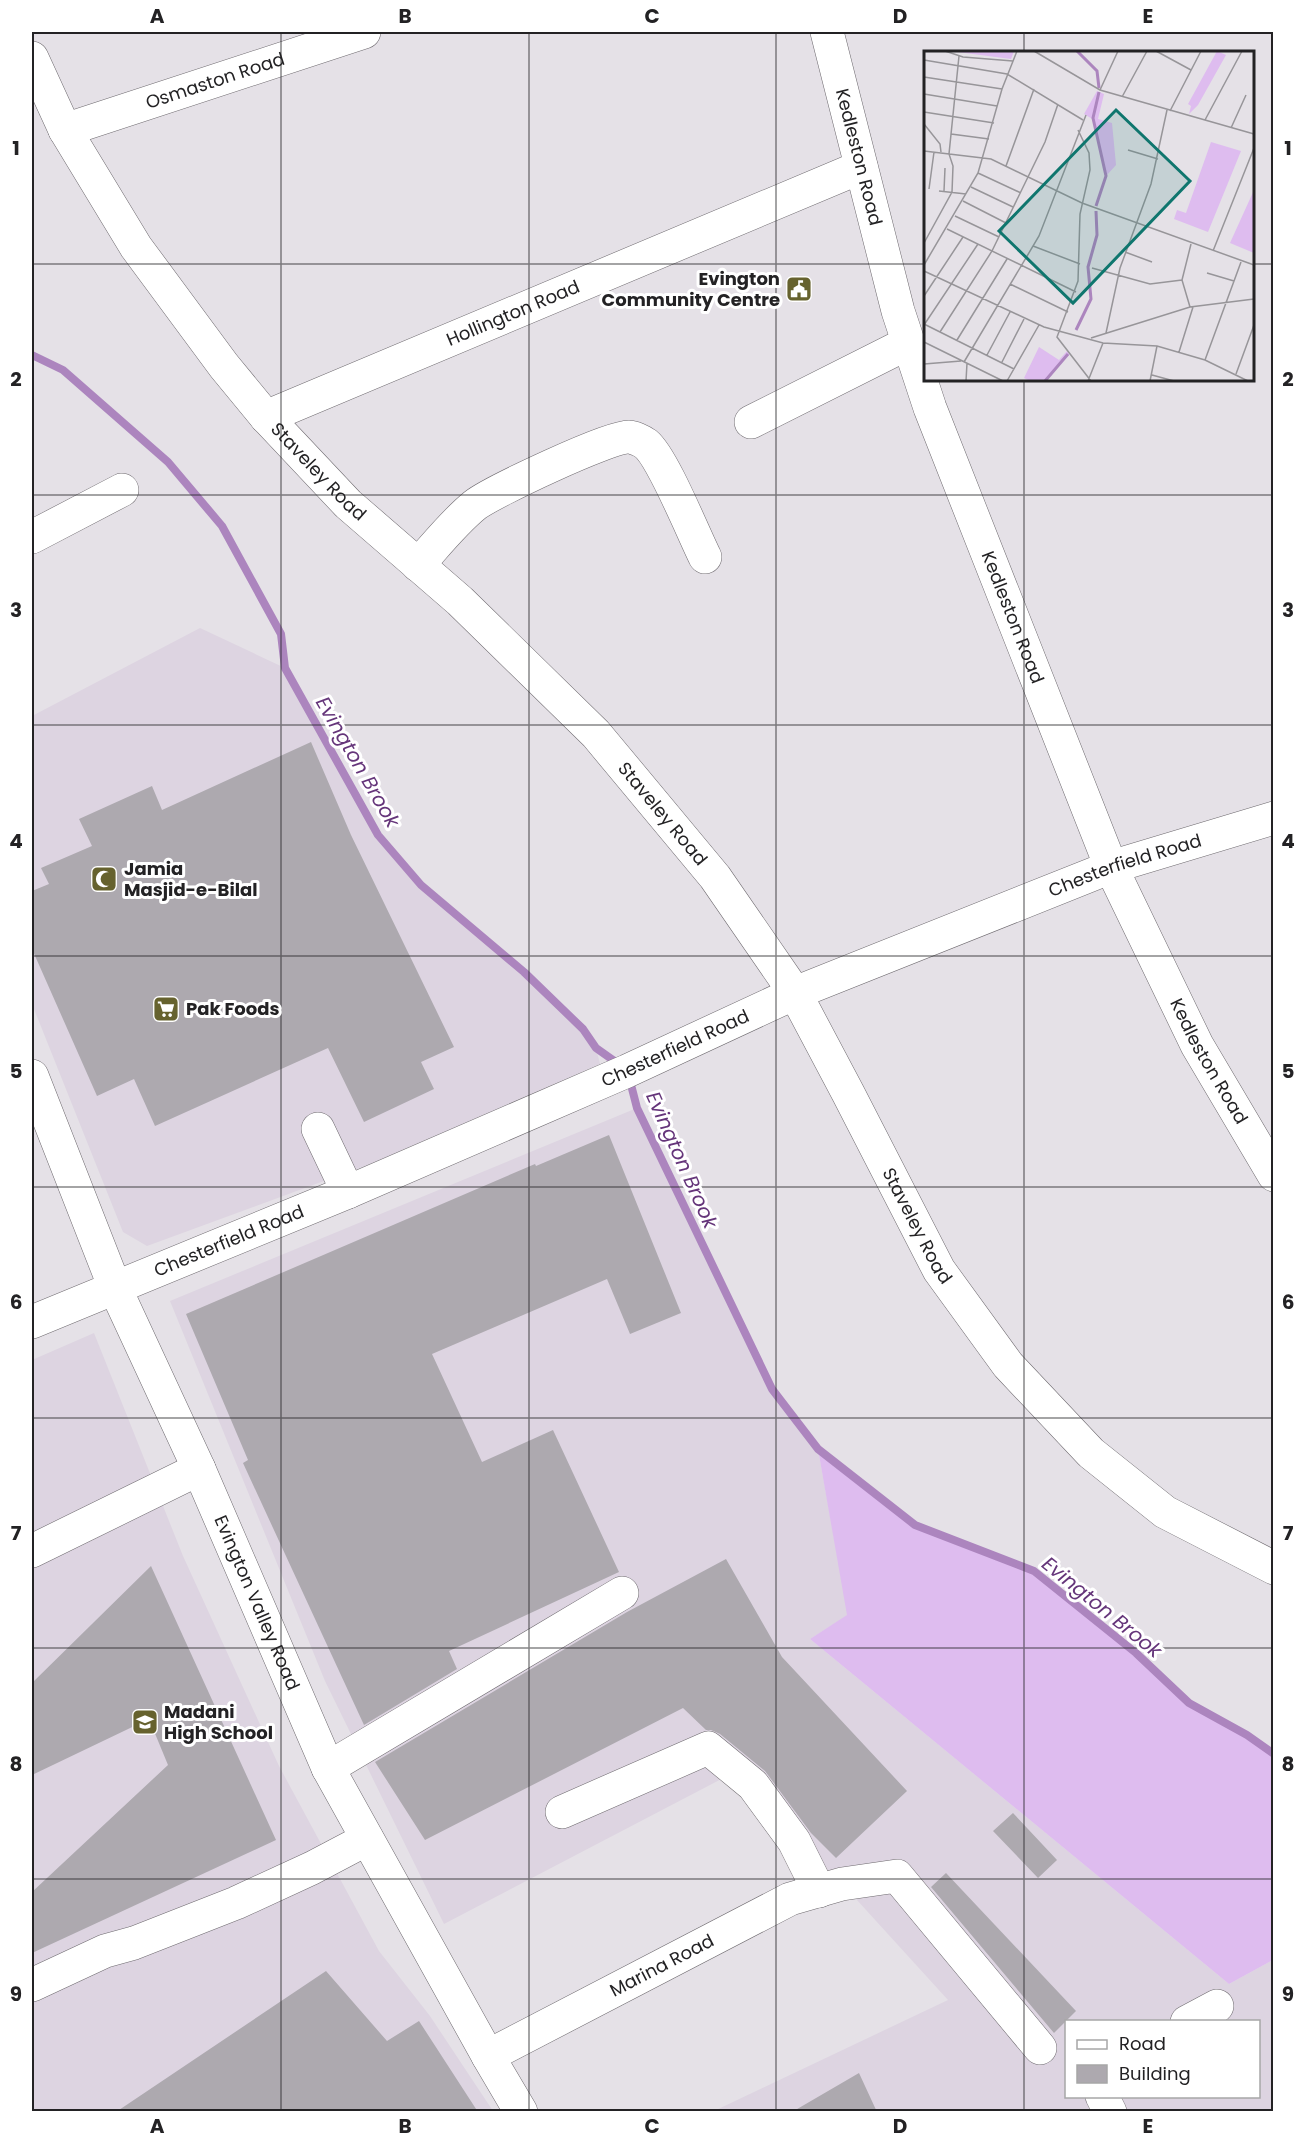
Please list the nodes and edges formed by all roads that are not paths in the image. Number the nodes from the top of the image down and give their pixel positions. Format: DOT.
graph roads {
  1 [pos="364,32"];
  2 [pos="827,32"];
  3 [pos="32,58"];
  4 [pos="65,130"];
  5 [pos="861,168"];
  6 [pos="908,342"];
  7 [pos="266,417"];
  8 [pos="751,422"];
  9 [pos="122,490"];
  10 [pos="32,537"];
  11 [pos="705,557"];
  12 [pos="418,565"];
  13 [pos="1274,818"];
  14 [pos="1111,867"];
  15 [pos="795,993"];
  16 [pos="32,1076"];
  17 [pos="318,1129"];
  18 [pos="1274,1174"];
  19 [pos="348,1192"];
  20 [pos="115,1288"];
  21 [pos="32,1322"];
  22 [pos="199,1469"];
  23 [pos="32,1551"];
  24 [pos="1274,1568"];
  25 [pos="621,1593"];
  26 [pos="328,1768"];
  27 [pos="562,1812"];
  28 [pos="367,1839"];
  29 [pos="831,1888"];
  30 [pos="32,1984"];
  31 [pos="1217,2007"];
  32 [pos="1191,2020"];
  33 [pos="1040,2048"];
  34 [pos="488,2056"];
  35 [pos="1103,2098"];
  36 [pos="521,2112"];
  37 [pos="1110,2112"];
  1 -- 4 [label="street, Osmaston Road"];
  2 -- 5 [label="street, Kedleston Road"];
  3 -- 4 [label="street, Staveley Road"];
  4 -- 7 [label="street, Staveley Road"];
  5 -- 6 [label="street, Kedleston Road"];
  5 -- 7 [label="street, Hollington Road"];
  6 -- 8 [label="street"];
  6 -- 14 [label="street, Kedleston Road"];
  7 -- 12 [label="street, Staveley Road"];
  9 -- 10 [label="street"];
  11 -- 12 [label="street"];
  12 -- 15 [label="street, Staveley Road"];
  13 -- 14 [label="street, Chesterfield Road"];
  14 -- 15 [label="street, Chesterfield Road"];
  14 -- 18 [label="street, Kedleston Road"];
  15 -- 19 [label="street, Chesterfield Road"];
  15 -- 24 [label="street, Staveley Road"];
  16 -- 20 [label="street, Evington Valley Road"];
  17 -- 19 [label="street"];
  19 -- 20 [label="street, Chesterfield Road"];
  20 -- 21 [label="street, Chesterfield Road"];
  20 -- 22 [label="street, Evington Valley Road"];
  22 -- 23 [label="street"];
  22 -- 26 [label="street, Evington Valley Road"];
  25 -- 26 [label="street"];
  26 -- 28 [label="street, Evington Valley Road"];
  27 -- 29 [label="street"];
  28 -- 30 [label="street"];
  28 -- 34 [label="street, Evington Valley Road"];
  29 -- 33 [label="street, Marina Road"];
  29 -- 34 [label="street, Marina Road"];
  31 -- 32 [label="street"];
  34 -- 36 [label="street, Evington Valley Road"];
  35 -- 37 [label="street"];
}
